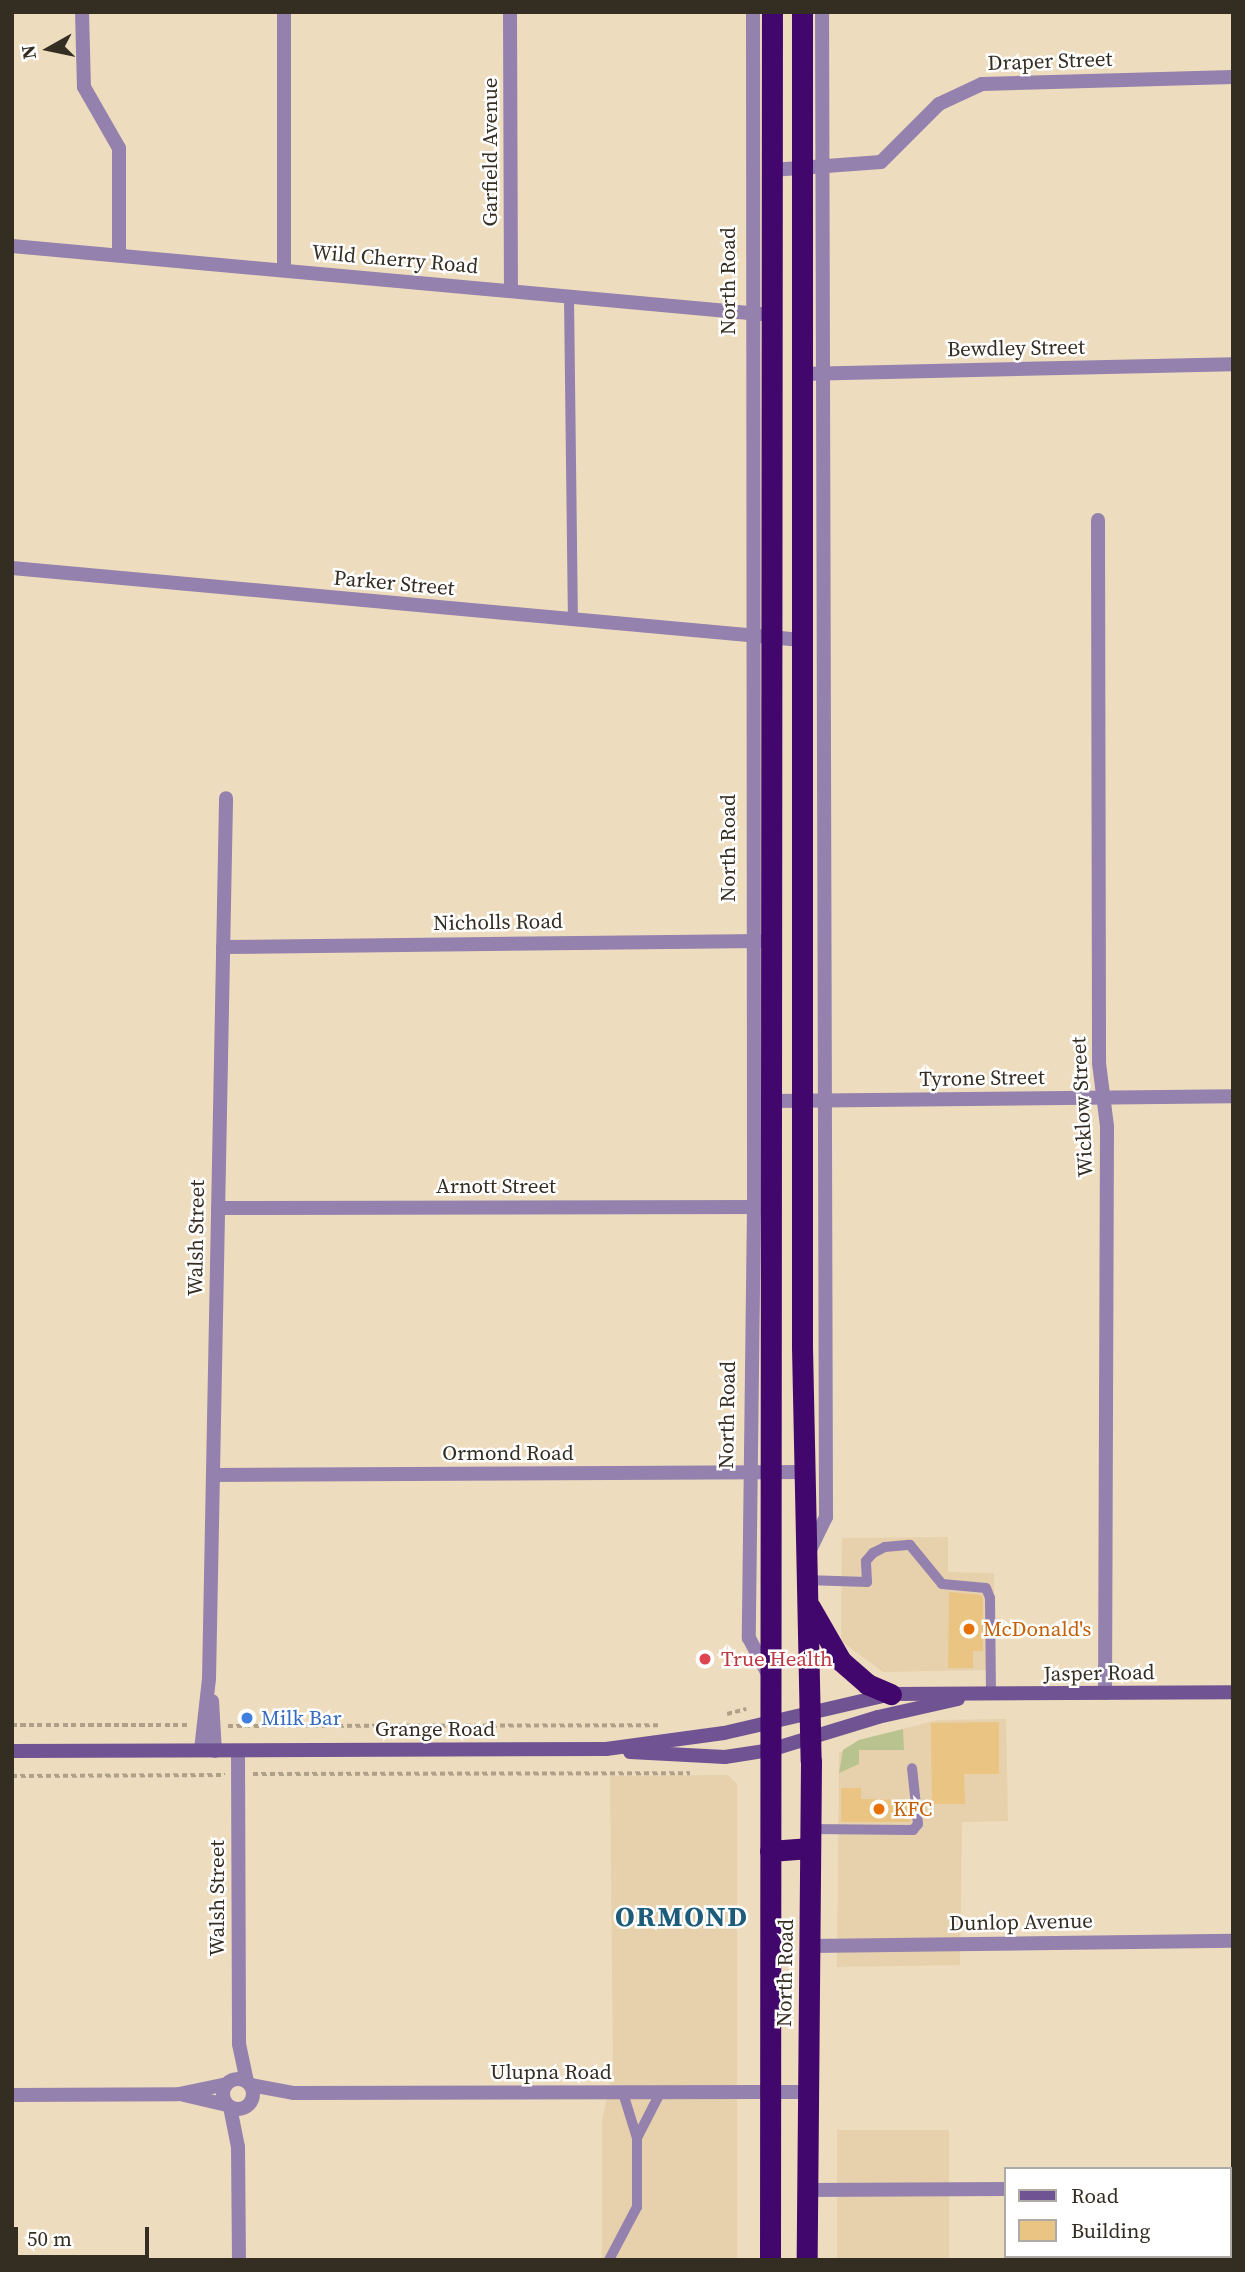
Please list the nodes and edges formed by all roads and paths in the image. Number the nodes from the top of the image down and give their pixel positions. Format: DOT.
graph roads {
  1 [pos="82,12"];
  2 [pos="284,12"];
  3 [pos="510,12"];
  4 [pos="753,12"];
  5 [pos="772,12"];
  6 [pos="802,12"];
  7 [pos="822,12"];
  8 [pos="1233,77"];
  9 [pos="811,168"];
  10 [pos="772,170"];
  11 [pos="12,246"];
  12 [pos="120,255"];
  13 [pos="284,270"];
  14 [pos="511,291"];
  15 [pos="569,298"];
  16 [pos="763,315"];
  17 [pos="1233,364"];
  18 [pos="823,373"];
  19 [pos="801,374"];
  20 [pos="1098,520"];
  21 [pos="12,568"];
  22 [pos="573,621"];
  23 [pos="762,639"];
  24 [pos="802,640"];
  25 [pos="226,798"];
  26 [pos="763,941"];
  27 [pos="223,947"];
  28 [pos="1233,1096"];
  29 [pos="1104,1097"];
  30 [pos="773,1101"];
  31 [pos="813,1101"];
  32 [pos="764,1207"];
  33 [pos="218,1208"];
  34 [pos="803,1472"];
  35 [pos="761,1474"];
  36 [pos="213,1475"];
  37 [pos="805,1571"];
  38 [pos="806,1604"];
  39 [pos="1233,1692"];
  40 [pos="1105,1693"];
  41 [pos="891,1694"];
  42 [pos="991,1695"];
  43 [pos="966,1696"];
  44 [pos="746,1709"];
  45 [pos="810,1711"];
  46 [pos="714,1718"];
  47 [pos="770,1721"];
  48 [pos="670,1724"];
  49 [pos="12,1725"];
  50 [pos="209,1726"];
  51 [pos="809,1739"];
  52 [pos="606,1749"];
  53 [pos="770,1750"];
  54 [pos="12,1751"];
  55 [pos="208,1751"];
  56 [pos="238,1751"];
  57 [pos="912,1768"];
  58 [pos="702,1773"];
  59 [pos="237,1774"];
  60 [pos="12,1776"];
  61 [pos="810,1839"];
  62 [pos="770,1851"];
  63 [pos="1233,1941"];
  64 [pos="810,1946"];
  65 [pos="239,2045"];
  66 [pos="228,2082"];
  67 [pos="249,2083"];
  68 [pos="808,2092"];
  69 [pos="294,2093"];
  70 [pos="660,2093"];
  71 [pos="770,2093"];
  72 [pos="179,2094"];
  73 [pos="623,2094"];
  74 [pos="12,2095"];
  75 [pos="238,2105"];
  76 [pos="637,2138"];
  77 [pos="1004,2189"];
  78 [pos="808,2190"];
  79 [pos="239,2260"];
  80 [pos="609,2260"];
  81 [pos="770,2260"];
  82 [pos="807,2260"];
  1 -- 12 [label="street"];
  2 -- 13 [label="street"];
  3 -- 14 [label="street, Garfield Avenue"];
  4 -- 16 [label="street, North Road"];
  5 -- 10 [label="highway, North Road"];
  6 -- 9 [label="highway, North Road"];
  7 -- 9 [label="street, North Road"];
  8 -- 9 [label="street, Draper Street"];
  9 -- 10 [label="street, Draper Street"];
  9 -- 18 [label="street, North Road"];
  9 -- 19 [label="highway, North Road"];
  10 -- 16 [label="highway, North Road"];
  11 -- 12 [label="street, Wild Cherry Road"];
  12 -- 13 [label="street, Wild Cherry Road"];
  13 -- 14 [label="street, Wild Cherry Road"];
  14 -- 15 [label="street, Wild Cherry Road"];
  15 -- 16 [label="street, Wild Cherry Road"];
  15 -- 22 [label="lane"];
  16 -- 23 [label="highway, North Road"];
  17 -- 18 [label="street, Bewdley Street"];
  18 -- 19 [label="street, Bewdley Street"];
  18 -- 31 [label="street, North Road"];
  19 -- 24 [label="highway, North Road"];
  20 -- 29 [label="street, Wicklow Street"];
  21 -- 22 [label="street, Parker Street"];
  22 -- 23 [label="street, Parker Street"];
  23 -- 24 [label="street, Parker Street"];
  23 -- 26 [label="highway, North Road"];
  24 -- 31 [label="highway, North Road"];
  25 -- 27 [label="street, Walsh Street"];
  26 -- 27 [label="street, Nicholls Road"];
  26 -- 30 [label="highway, North Road"];
  26 -- 32 [label="street, North Road"];
  27 -- 33 [label="street, Walsh Street"];
  28 -- 29 [label="street, Tyrone Street"];
  29 -- 31 [label="street, Tyrone Street"];
  29 -- 40 [label="street, Wicklow Street"];
  30 -- 31 [label="street, Tyrone Street"];
  30 -- 32 [label="highway, North Road"];
  31 -- 34 [label="highway, North Road"];
  31 -- 37 [label="street, North Road"];
  32 -- 33 [label="street, Arnott Street"];
  32 -- 35 [label="highway, North Road"];
  33 -- 36 [label="street, Walsh Street"];
  34 -- 35 [label="street, Ormond Road"];
  34 -- 37 [label="highway, North Road"];
  35 -- 36 [label="street, Ormond Road"];
  35 -- 47 [label="highway, North Road"];
  36 -- 50 [label="street, Walsh Street"];
  37 -- 38 [label="highway, North Road"];
  37 -- 42 [label="lane"];
  38 -- 41 [label="highway"];
  38 -- 45 [label="highway, North Road"];
  39 -- 40 [label="main road, Jasper Road"];
  40 -- 42 [label="main road, Jasper Road"];
  41 -- 43 [label="main road, Jasper Road"];
  41 -- 45 [label="main road, Jasper Road"];
  42 -- 43 [label="main road, Jasper Road"];
  43 -- 51 [label="main road, Jasper Road"];
  44 -- 46 [label="path"];
  45 -- 47 [label="main road, Grange Road"];
  45 -- 51 [label="highway, North Road"];
  47 -- 52 [label="main road, Grange Road"];
  47 -- 53 [label="highway, North Road"];
  48 -- 50 [label="path"];
  49 -- 50 [label="path"];
  50 -- 55 [label="street, Walsh Street"];
  51 -- 53 [label="main road, Jasper Road"];
  51 -- 61 [label="highway, North Road"];
  52 -- 53 [label="main road, Grange Road"];
  52 -- 56 [label="main road, Grange Road"];
  53 -- 62 [label="highway, North Road"];
  54 -- 55 [label="main road, Grange Road"];
  55 -- 56 [label="main road, Grange Road"];
  56 -- 59 [label="street, Walsh Street"];
  57 -- 61 [label="lane"];
  58 -- 59 [label="path"];
  59 -- 60 [label="path"];
  59 -- 65 [label="street, Walsh Street"];
  61 -- 62 [label="highway"];
  61 -- 64 [label="highway, North Road"];
  62 -- 71 [label="highway, North Road"];
  63 -- 64 [label="street, Dunlop Avenue"];
  64 -- 68 [label="highway, North Road"];
  65 -- 66 [label="street, Walsh Street"];
  65 -- 67 [label="street, Walsh Street"];
  66 -- 67 [label="street, Ulupna Road"];
  66 -- 72 [label="street, Ulupna Road"];
  66 -- 75 [label="street, Walsh Street"];
  67 -- 69 [label="street, Ulupna Road"];
  67 -- 75 [label="street, Walsh Street"];
  68 -- 71 [label="street, Ulupna Road"];
  68 -- 78 [label="highway, North Road"];
  69 -- 73 [label="street, Ulupna Road"];
  69 -- 75 [label="street, Ulupna Road"];
  70 -- 71 [label="street, Ulupna Road"];
  70 -- 73 [label="street, Ulupna Road"];
  70 -- 76 [label="lane"];
  71 -- 81 [label="highway, North Road"];
  72 -- 74 [label="street, Ulupna Road"];
  72 -- 75 [label="street, Ulupna Road"];
  73 -- 76 [label="lane"];
  75 -- 79 [label="street"];
  76 -- 80 [label="lane"];
  77 -- 78 [label="street"];
  78 -- 82 [label="highway, North Road"];
}
